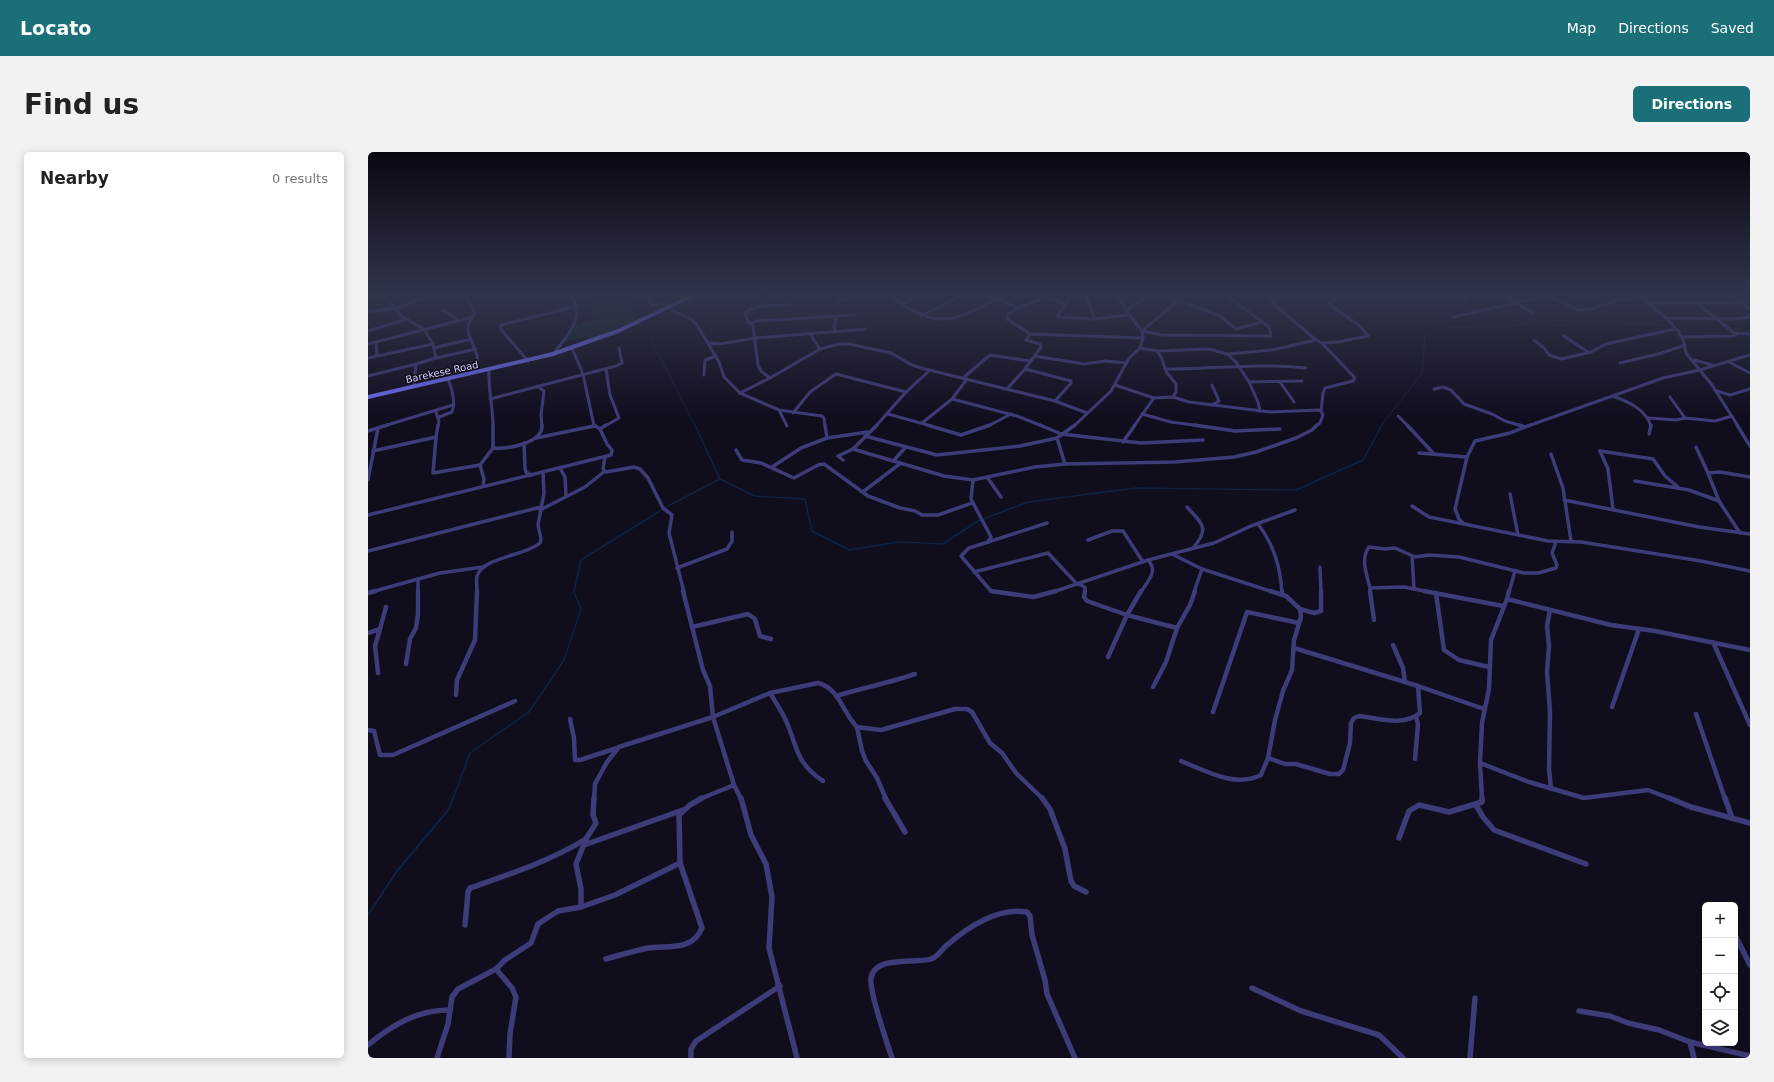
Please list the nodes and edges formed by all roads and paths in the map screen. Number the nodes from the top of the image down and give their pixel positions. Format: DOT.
graph roads {
  1 [pos="401,335"];
  2 [pos="428,335"];
  3 [pos="470,335"];
  4 [pos="505,335"];
  5 [pos="567,335"];
  6 [pos="605,335"];
  7 [pos="703,335"];
  8 [pos="792,335"];
  9 [pos="811,335"];
  10 [pos="1029,335"];
  11 [pos="1049,335"];
  12 [pos="1181,335"];
  13 [pos="1271,335"];
  14 [pos="1310,335"];
  15 [pos="1367,335"];
  16 [pos="1645,335"];
  17 [pos="1735,335"];
  18 [pos="1229,336"];
  19 [pos="1564,336"];
  20 [pos="1682,337"];
  21 [pos="755,338"];
  22 [pos="1143,338"];
  23 [pos="471,339"];
  24 [pos="1316,340"];
  25 [pos="1534,340"];
  26 [pos="376,342"];
  27 [pos="708,343"];
  28 [pos="1322,343"];
  29 [pos="368,344"];
  30 [pos="433,344"];
  31 [pos="1685,345"];
  32 [pos="434,348"];
  33 [pos="572,348"];
  34 [pos="619,348"];
  35 [pos="1140,348"];
  36 [pos="476,349"];
  37 [pos="820,349"];
  38 [pos="1157,351"];
  39 [pos="1588,352"];
  40 [pos="553,354"];
  41 [pos="1227,354"];
  42 [pos="1750,355"];
  43 [pos="377,356"];
  44 [pos="716,356"];
  45 [pos="1034,356"];
  46 [pos="368,358"];
  47 [pos="436,358"];
  48 [pos="1693,360"];
  49 [pos="528,361"];
  50 [pos="1030,361"];
  51 [pos="1620,362"];
  52 [pos="1729,362"];
  53 [pos="1127,363"];
  54 [pos="416,364"];
  55 [pos="1712,365"];
  56 [pos="1239,367"];
  57 [pos="1306,368"];
  58 [pos="1025,369"];
  59 [pos="1165,369"];
  60 [pos="489,370"];
  61 [pos="606,370"];
  62 [pos="930,370"];
  63 [pos="1700,370"];
  64 [pos="478,372"];
  65 [pos="1750,373"];
  66 [pos="583,374"];
  67 [pos="704,375"];
  68 [pos="368,376"];
  69 [pos="770,378"];
  70 [pos="963,378"];
  71 [pos="448,379"];
  72 [pos="967,379"];
  73 [pos="1302,380"];
  74 [pos="1249,382"];
  75 [pos="1280,382"];
  76 [pos="1115,385"];
  77 [pos="1212,385"];
  78 [pos="414,386"];
  79 [pos="537,386"];
  80 [pos="1007,389"];
  81 [pos="1434,389"];
  82 [pos="1750,389"];
  83 [pos="1716,391"];
  84 [pos="906,392"];
  85 [pos="740,393"];
  86 [pos="1612,396"];
  87 [pos="1670,396"];
  88 [pos="368,397"];
  89 [pos="1173,397"];
  90 [pos="952,398"];
  91 [pos="1154,398"];
  92 [pos="490,399"];
  93 [pos="1055,401"];
  94 [pos="1294,402"];
  95 [pos="453,405"];
  96 [pos="1211,405"];
  97 [pos="779,410"];
  98 [pos="436,411"];
  99 [pos="1260,411"];
  100 [pos="1321,411"];
  101 [pos="793,413"];
  102 [pos="1087,413"];
  103 [pos="888,414"];
  104 [pos="1011,414"];
  105 [pos="1142,414"];
  106 [pos="1398,416"];
  107 [pos="1732,416"];
  108 [pos="439,417"];
  109 [pos="1648,418"];
  110 [pos="1685,418"];
  111 [pos="922,423"];
  112 [pos="594,426"];
  113 [pos="787,426"];
  114 [pos="1525,427"];
  115 [pos="378,428"];
  116 [pos="600,429"];
  117 [pos="1280,429"];
  118 [pos="368,431"];
  119 [pos="868,432"];
  120 [pos="1062,434"];
  121 [pos="1649,434"];
  122 [pos="865,436"];
  123 [pos="436,437"];
  124 [pos="535,438"];
  125 [pos="827,438"];
  126 [pos="1057,438"];
  127 [pos="1203,440"];
  128 [pos="1123,442"];
  129 [pos="524,443"];
  130 [pos="1750,446"];
  131 [pos="1696,447"];
  132 [pos="493,448"];
  133 [pos="905,448"];
  134 [pos="736,450"];
  135 [pos="854,450"];
  136 [pos="373,451"];
  137 [pos="1419,453"];
  138 [pos="1434,454"];
  139 [pos="1551,454"];
  140 [pos="605,457"];
  141 [pos="1467,457"];
  142 [pos="843,460"];
  143 [pos="894,460"];
  144 [pos="901,463"];
  145 [pos="1065,464"];
  146 [pos="480,465"];
  147 [pos="772,467"];
  148 [pos="560,468"];
  149 [pos="605,471"];
  150 [pos="543,472"];
  151 [pos="1708,473"];
  152 [pos="531,475"];
  153 [pos="987,477"];
  154 [pos="1750,477"];
  155 [pos="368,480"];
  156 [pos="973,480"];
  157 [pos="1635,481"];
  158 [pos="483,486"];
  159 [pos="1678,488"];
  160 [pos="864,491"];
  161 [pos="1510,494"];
  162 [pos="566,496"];
  163 [pos="1001,497"];
  164 [pos="1564,500"];
  165 [pos="1719,501"];
  166 [pos="972,503"];
  167 [pos="1412,506"];
  168 [pos="1187,507"];
  169 [pos="540,508"];
  170 [pos="1613,509"];
  171 [pos="1295,510"];
  172 [pos="368,515"];
  173 [pos="1047,523"];
  174 [pos="1258,524"];
  175 [pos="1464,524"];
  176 [pos="732,532"];
  177 [pos="1740,533"];
  178 [pos="1750,534"];
  179 [pos="1518,535"];
  180 [pos="1088,540"];
  181 [pos="1571,541"];
  182 [pos="988,542"];
  183 [pos="1556,542"];
  184 [pos="1194,547"];
  185 [pos="368,551"];
  186 [pos="1172,554"];
  187 [pos="1412,556"];
  188 [pos="1148,560"];
  189 [pos="1143,562"];
  190 [pos="483,567"];
  191 [pos="1320,567"];
  192 [pos="678,568"];
  193 [pos="1202,569"];
  194 [pos="974,572"];
  195 [pos="1515,572"];
  196 [pos="1750,572"];
  197 [pos="418,579"];
  198 [pos="1076,583"];
  199 [pos="1370,588"];
  200 [pos="1414,589"];
  201 [pos="368,593"];
  202 [pos="1436,593"];
  203 [pos="1282,594"];
  204 [pos="1507,599"];
  205 [pos="1503,606"];
  206 [pos="386,607"];
  207 [pos="1300,609"];
  208 [pos="1550,610"];
  209 [pos="1127,615"];
  210 [pos="1374,620"];
  211 [pos="1299,623"];
  212 [pos="692,627"];
  213 [pos="1177,628"];
  214 [pos="380,629"];
  215 [pos="1639,629"];
  216 [pos="368,633"];
  217 [pos="771,639"];
  218 [pos="1713,642"];
  219 [pos="1393,645"];
  220 [pos="1294,648"];
  221 [pos="1750,650"];
  222 [pos="1108,658"];
  223 [pos="406,664"];
  224 [pos="1489,667"];
  225 [pos="378,673"];
  226 [pos="914,674"];
  227 [pos="1405,682"];
  228 [pos="1418,686"];
  229 [pos="1153,687"];
  230 [pos="770,693"];
  231 [pos="456,695"];
  232 [pos="836,696"];
  233 [pos="515,700"];
  234 [pos="1612,707"];
  235 [pos="1484,709"];
  236 [pos="1213,712"];
  237 [pos="1696,714"];
  238 [pos="713,717"];
  239 [pos="1416,717"];
  240 [pos="570,720"];
  241 [pos="1750,726"];
  242 [pos="857,727"];
  243 [pos="368,730"];
  244 [pos="619,747"];
  245 [pos="1268,758"];
  246 [pos="1415,759"];
  247 [pos="1181,761"];
  248 [pos="1480,764"];
  249 [pos="823,781"];
  250 [pos="734,785"];
  251 [pos="1551,789"];
  252 [pos="1476,805"];
  253 [pos="683,810"];
  254 [pos="1732,818"];
  255 [pos="1750,823"];
  256 [pos="905,832"];
  257 [pos="1399,838"];
  258 [pos="585,842"];
  259 [pos="680,863"];
  260 [pos="1586,864"];
  261 [pos="1086,892"];
  262 [pos="581,907"];
  263 [pos="466,924"];
  264 [pos="1737,938"];
  265 [pos="1748,958"];
  266 [pos="606,959"];
  267 [pos="1750,965"];
  268 [pos="496,969"];
  269 [pos="780,986"];
  270 [pos="1252,988"];
  271 [pos="1474,998"];
  272 [pos="448,1010"];
  273 [pos="1579,1011"];
  274 [pos="1690,1042"];
  275 [pos="368,1044"];
  276 [pos="1750,1056"];
  277 [pos="437,1058"];
  278 [pos="509,1058"];
  279 [pos="691,1058"];
  280 [pos="797,1058"];
  281 [pos="892,1058"];
  282 [pos="1075,1058"];
  283 [pos="1403,1058"];
  284 [pos="1470,1058"];
  285 [pos="1694,1058"];
  1 -- 26 [label="street"];
  2 -- 30 [label="street"];
  3 -- 23 [label="street"];
  4 -- 49 [label="street"];
  5 -- 40 [label="street"];
  6 -- 33 [label="main road, Barekese Road"];
  7 -- 27 [label="street"];
  8 -- 21 [label="street"];
  9 -- 37 [label="street"];
  10 -- 45 [label="street"];
  11 -- 22 [label="street"];
  12 -- 18 [label="street"];
  13 -- 18 [label="street"];
  14 -- 24 [label="street"];
  15 -- 28 [label="street"];
  16 -- 39 [label="street"];
  17 -- 20 [label="street"];
  19 -- 39 [label="street"];
  20 -- 31 [label="street"];
  21 -- 27 [label="street"];
  21 -- 69 [label="street"];
  22 -- 35 [label="street"];
  23 -- 32 [label="street"];
  23 -- 36 [label="street"];
  24 -- 28 [label="street"];
  24 -- 41 [label="street"];
  25 -- 39 [label="street"];
  26 -- 29 [label="street"];
  26 -- 43 [label="street"];
  27 -- 44 [label="street"];
  28 -- 100 [label="street"];
  30 -- 32 [label="street"];
  30 -- 43 [label="street"];
  31 -- 48 [label="street"];
  31 -- 51 [label="street"];
  32 -- 47 [label="street"];
  33 -- 40 [label="main road, Barekese Road"];
  33 -- 66 [label="street"];
  34 -- 61 [label="street"];
  35 -- 38 [label="street"];
  35 -- 53 [label="street"];
  36 -- 47 [label="street"];
  36 -- 64 [label="street"];
  37 -- 62 [label="street"];
  37 -- 69 [label="street"];
  38 -- 41 [label="street"];
  38 -- 59 [label="street"];
  40 -- 49 [label="main road, Barekese Road"];
  41 -- 56 [label="street"];
  42 -- 52 [label="street"];
  43 -- 46 [label="street"];
  44 -- 67 [label="street"];
  44 -- 85 [label="street"];
  45 -- 50 [label="street"];
  45 -- 53 [label="street"];
  47 -- 54 [label="street"];
  48 -- 55 [label="street"];
  48 -- 63 [label="street"];
  49 -- 60 [label="main road, Barekese Road"];
  50 -- 58 [label="street"];
  50 -- 70 [label="street"];
  52 -- 55 [label="street"];
  52 -- 65 [label="street"];
  53 -- 76 [label="street"];
  54 -- 68 [label="street"];
  54 -- 78 [label="street"];
  55 -- 63 [label="street"];
  56 -- 57 [label="street"];
  56 -- 59 [label="street"];
  56 -- 74 [label="street"];
  58 -- 80 [label="street"];
  58 -- 93 [label="street"];
  59 -- 89 [label="street"];
  60 -- 64 [label="main road, Barekese Road"];
  60 -- 92 [label="street"];
  61 -- 66 [label="street"];
  61 -- 116 [label="street"];
  62 -- 70 [label="street"];
  62 -- 84 [label="street"];
  63 -- 83 [label="street"];
  63 -- 86 [label="street"];
  64 -- 71 [label="main road, Barekese Road"];
  66 -- 79 [label="street"];
  66 -- 112 [label="street"];
  69 -- 85 [label="street"];
  70 -- 72 [label="street"];
  71 -- 78 [label="main road, Barekese Road"];
  71 -- 95 [label="street"];
  72 -- 80 [label="street"];
  72 -- 90 [label="street"];
  73 -- 75 [label="street"];
  74 -- 75 [label="street"];
  74 -- 99 [label="street"];
  75 -- 94 [label="street"];
  76 -- 91 [label="street"];
  76 -- 102 [label="street"];
  77 -- 96 [label="street"];
  78 -- 88 [label="main road, Barekese Road"];
  79 -- 92 [label="street"];
  79 -- 124 [label="street"];
  80 -- 93 [label="street"];
  81 -- 114 [label="street"];
  82 -- 83 [label="street"];
  83 -- 107 [label="street"];
  84 -- 101 [label="street"];
  84 -- 103 [label="street"];
  85 -- 97 [label="street"];
  86 -- 109 [label="street"];
  86 -- 114 [label="street"];
  87 -- 110 [label="street"];
  89 -- 91 [label="street"];
  89 -- 96 [label="street"];
  90 -- 104 [label="street"];
  90 -- 111 [label="street"];
  91 -- 105 [label="street"];
  92 -- 132 [label="street"];
  93 -- 102 [label="street"];
  95 -- 98 [label="street"];
  95 -- 108 [label="street"];
  96 -- 99 [label="street"];
  97 -- 101 [label="street"];
  97 -- 113 [label="street"];
  98 -- 108 [label="street"];
  98 -- 115 [label="street"];
  99 -- 100 [label="street"];
  100 -- 145 [label="street"];
  101 -- 125 [label="street"];
  102 -- 120 [label="street"];
  103 -- 111 [label="street"];
  103 -- 119 [label="street"];
  104 -- 111 [label="street"];
  104 -- 120 [label="street"];
  105 -- 117 [label="street"];
  105 -- 128 [label="street"];
  106 -- 138 [label="street"];
  107 -- 110 [label="street"];
  107 -- 130 [label="street"];
  108 -- 123 [label="street"];
  109 -- 110 [label="street"];
  109 -- 121 [label="street"];
  112 -- 116 [label="street"];
  112 -- 124 [label="street"];
  114 -- 141 [label="street"];
  115 -- 118 [label="street"];
  115 -- 136 [label="street"];
  116 -- 140 [label="street"];
  119 -- 122 [label="street"];
  119 -- 125 [label="street"];
  120 -- 126 [label="street"];
  120 -- 128 [label="street"];
  122 -- 133 [label="street"];
  122 -- 135 [label="street"];
  123 -- 136 [label="street"];
  123 -- 146 [label="street"];
  124 -- 129 [label="street"];
  125 -- 147 [label="street"];
  126 -- 133 [label="street"];
  126 -- 145 [label="street"];
  127 -- 128 [label="street"];
  129 -- 132 [label="street"];
  129 -- 152 [label="street"];
  131 -- 151 [label="street"];
  132 -- 146 [label="street"];
  133 -- 143 [label="street"];
  134 -- 147 [label="street"];
  135 -- 142 [label="street"];
  135 -- 143 [label="street"];
  136 -- 155 [label="street"];
  137 -- 138 [label="street"];
  138 -- 141 [label="street"];
  139 -- 164 [label="street"];
  140 -- 148 [label="street"];
  140 -- 149 [label="street"];
  141 -- 175 [label="street"];
  143 -- 144 [label="street"];
  144 -- 156 [label="street"];
  144 -- 160 [label="street"];
  145 -- 153 [label="street"];
  146 -- 158 [label="street"];
  147 -- 160 [label="street"];
  148 -- 150 [label="street"];
  148 -- 162 [label="street"];
  149 -- 162 [label="street"];
  149 -- 192 [label="street"];
  150 -- 152 [label="street"];
  150 -- 169 [label="street"];
  151 -- 154 [label="street"];
  151 -- 165 [label="street"];
  152 -- 158 [label="street"];
  153 -- 156 [label="street"];
  153 -- 163 [label="street"];
  156 -- 166 [label="street"];
  157 -- 159 [label="street"];
  158 -- 172 [label="street"];
  159 -- 165 [label="street"];
  159 -- 170 [label="street"];
  160 -- 166 [label="street"];
  161 -- 179 [label="street"];
  162 -- 169 [label="street"];
  164 -- 170 [label="street"];
  164 -- 181 [label="street"];
  165 -- 177 [label="street"];
  166 -- 182 [label="street"];
  167 -- 175 [label="street"];
  168 -- 184 [label="street"];
  169 -- 185 [label="street"];
  169 -- 190 [label="street"];
  170 -- 177 [label="street"];
  171 -- 174 [label="street"];
  173 -- 182 [label="street"];
  174 -- 184 [label="street"];
  174 -- 203 [label="street"];
  175 -- 179 [label="street"];
  176 -- 192 [label="street"];
  177 -- 178 [label="street"];
  179 -- 183 [label="street"];
  180 -- 189 [label="street"];
  181 -- 183 [label="street"];
  181 -- 196 [label="street"];
  182 -- 194 [label="street"];
  183 -- 195 [label="street"];
  184 -- 186 [label="street"];
  186 -- 188 [label="street"];
  186 -- 193 [label="street"];
  187 -- 195 [label="street"];
  187 -- 199 [label="street"];
  187 -- 200 [label="street"];
  188 -- 189 [label="street"];
  188 -- 209 [label="street"];
  189 -- 198 [label="street"];
  190 -- 197 [label="street"];
  190 -- 231 [label="street"];
  191 -- 207 [label="street"];
  192 -- 212 [label="street"];
  193 -- 203 [label="street"];
  193 -- 213 [label="street"];
  194 -- 198 [label="street"];
  194 -- 198 [label="street"];
  195 -- 204 [label="street"];
  197 -- 201 [label="street"];
  197 -- 223 [label="street"];
  198 -- 209 [label="street"];
  199 -- 200 [label="street"];
  199 -- 210 [label="street"];
  200 -- 202 [label="street"];
  202 -- 205 [label="street"];
  202 -- 224 [label="street"];
  203 -- 207 [label="street"];
  204 -- 205 [label="street"];
  204 -- 208 [label="street"];
  205 -- 224 [label="street"];
  206 -- 214 [label="street"];
  207 -- 211 [label="street"];
  208 -- 215 [label="street"];
  208 -- 251 [label="street"];
  209 -- 213 [label="street"];
  209 -- 222 [label="street"];
  211 -- 220 [label="street"];
  211 -- 236 [label="street"];
  212 -- 217 [label="street"];
  212 -- 238 [label="street"];
  213 -- 229 [label="street"];
  214 -- 216 [label="street"];
  214 -- 225 [label="street"];
  215 -- 218 [label="street"];
  215 -- 234 [label="street"];
  218 -- 221 [label="street"];
  218 -- 241 [label="street"];
  219 -- 227 [label="street"];
  220 -- 227 [label="street"];
  220 -- 245 [label="street"];
  224 -- 235 [label="street"];
  226 -- 232 [label="street"];
  227 -- 228 [label="street"];
  228 -- 235 [label="street"];
  228 -- 239 [label="street"];
  230 -- 232 [label="street"];
  230 -- 238 [label="street"];
  230 -- 249 [label="street"];
  232 -- 242 [label="street"];
  233 -- 243 [label="street"];
  235 -- 248 [label="street"];
  237 -- 254 [label="street"];
  238 -- 244 [label="street"];
  238 -- 250 [label="street"];
  239 -- 245 [label="street"];
  239 -- 246 [label="street"];
  240 -- 244 [label="street"];
  242 -- 256 [label="street"];
  242 -- 261 [label="street"];
  244 -- 258 [label="street"];
  245 -- 247 [label="street"];
  248 -- 251 [label="street"];
  248 -- 252 [label="street"];
  250 -- 253 [label="street"];
  250 -- 269 [label="street"];
  251 -- 254 [label="street"];
  252 -- 257 [label="street"];
  252 -- 260 [label="street"];
  253 -- 258 [label="street"];
  253 -- 259 [label="street"];
  254 -- 255 [label="street"];
  258 -- 262 [label="street"];
  258 -- 263 [label="street"];
  259 -- 262 [label="street"];
  259 -- 266 [label="street"];
  262 -- 268 [label="street"];
  264 -- 265 [label="street"];
  265 -- 267 [label="street"];
  268 -- 272 [label="street"];
  268 -- 278 [label="street"];
  269 -- 279 [label="street"];
  269 -- 280 [label="street"];
  270 -- 283 [label="street"];
  271 -- 284 [label="street"];
  272 -- 275 [label="street"];
  272 -- 277 [label="street"];
  273 -- 274 [label="street"];
  274 -- 276 [label="street"];
  274 -- 285 [label="street"];
  281 -- 282 [label="street"];
}
